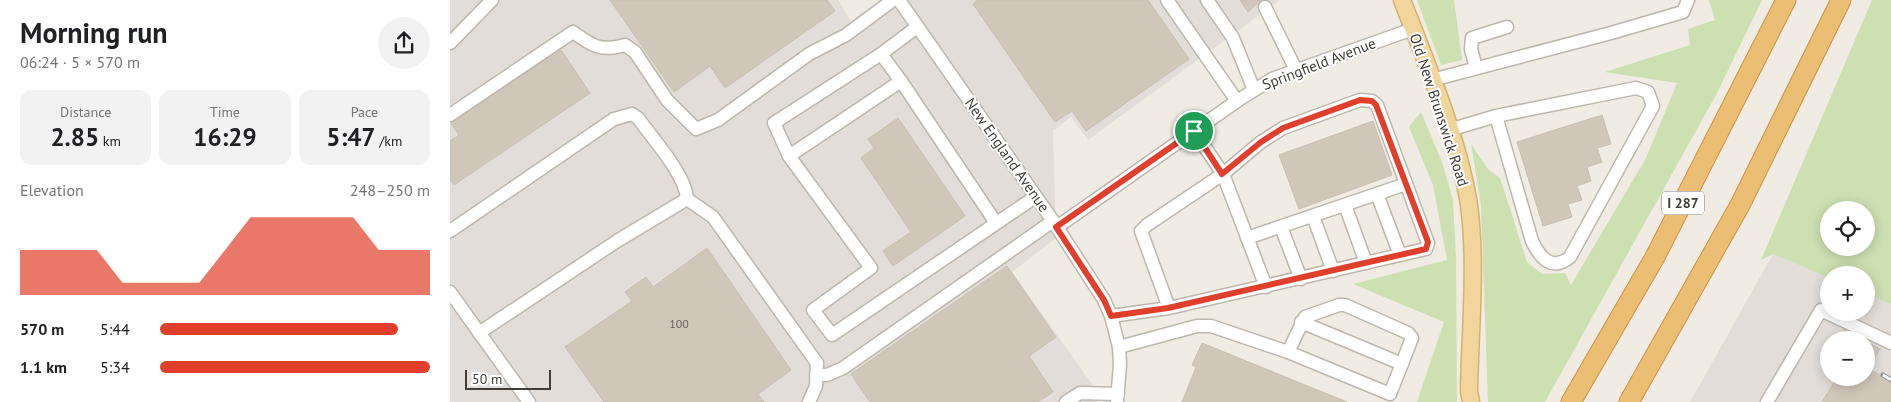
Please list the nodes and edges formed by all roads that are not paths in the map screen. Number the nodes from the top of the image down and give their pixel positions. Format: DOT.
graph roads {
  1 [pos="492,0"];
  2 [pos="893,0"];
  3 [pos="899,0"];
  4 [pos="1167,0"];
  5 [pos="1207,0"];
  6 [pos="1402,0"];
  7 [pos="1688,0"];
  8 [pos="1786,0"];
  9 [pos="1841,0"];
  10 [pos="1265,7"];
  11 [pos="917,27"];
  12 [pos="1507,27"];
  13 [pos="1413,29"];
  14 [pos="450,43"];
  15 [pos="881,54"];
  16 [pos="1476,68"];
  17 [pos="1296,70"];
  18 [pos="1432,80"];
  19 [pos="901,81"];
  20 [pos="1254,90"];
  21 [pos="1237,101"];
  22 [pos="450,115"];
  23 [pos="1496,116"];
  24 [pos="1449,130"];
  25 [pos="1194,131"];
  26 [pos="789,156"];
  27 [pos="1222,174"];
  28 [pos="1406,184"];
  29 [pos="1377,194"];
  30 [pos="1036,197"];
  31 [pos="687,199"];
  32 [pos="1345,205"];
  33 [pos="1313,216"];
  34 [pos="996,223"];
  35 [pos="1055,224"];
  36 [pos="1281,227"];
  37 [pos="450,231"];
  38 [pos="1247,238"];
  39 [pos="1400,255"];
  40 [pos="1366,263"];
  41 [pos="1333,271"];
  42 [pos="1301,279"];
  43 [pos="1266,287"];
  44 [pos="450,292"];
  45 [pos="1168,308"];
  46 [pos="1111,316"];
  47 [pos="1301,322"];
  48 [pos="479,333"];
  49 [pos="1891,343"];
  50 [pos="1119,347"];
  51 [pos="1288,352"];
  52 [pos="1402,364"];
  53 [pos="816,376"];
  54 [pos="1389,398"];
  55 [pos="1119,400"];
  56 [pos="529,402"];
  57 [pos="809,402"];
  58 [pos="1066,402"];
  59 [pos="1471,402"];
  60 [pos="1571,402"];
  61 [pos="1629,402"];
  62 [pos="1767,402"];
  1 -- 14 [label="street"];
  2 -- 22 [label="street"];
  3 -- 11 [label="street, New England Avenue"];
  4 -- 21 [label="street"];
  5 -- 20 [label="street"];
  6 -- 13 [label="main road, Old New Brunswick Road"];
  7 -- 16 [label="street"];
  8 -- 60 [label="highway, I 287"];
  9 -- 61 [label="highway"];
  10 -- 17 [label="street"];
  11 -- 15 [label="street"];
  11 -- 30 [label="street, New England Avenue"];
  12 -- 16 [label="street"];
  13 -- 17 [label="street, Springfield Avenue"];
  13 -- 18 [label="main road, Old New Brunswick Road"];
  15 -- 19 [label="street"];
  15 -- 26 [label="street"];
  16 -- 18 [label="street"];
  17 -- 20 [label="street, Springfield Avenue"];
  18 -- 24 [label="main road, Old New Brunswick Road"];
  19 -- 26 [label="street"];
  19 -- 34 [label="street"];
  20 -- 21 [label="street, Springfield Avenue"];
  21 -- 25 [label="street, Springfield Avenue"];
  23 -- 23 [label="street"];
  23 -- 24 [label="street"];
  24 -- 59 [label="main road, Old New Brunswick Road"];
  25 -- 27 [label="street"];
  25 -- 35 [label="street, Springfield Avenue"];
  26 -- 34 [label="street"];
  27 -- 28 [label="street"];
  27 -- 38 [label="street"];
  27 -- 45 [label="street"];
  28 -- 29 [label="street"];
  28 -- 39 [label="street"];
  29 -- 32 [label="street"];
  29 -- 39 [label="street"];
  30 -- 34 [label="street"];
  30 -- 35 [label="street, New England Avenue"];
  31 -- 37 [label="street"];
  31 -- 48 [label="street"];
  31 -- 53 [label="street"];
  32 -- 33 [label="street"];
  32 -- 40 [label="street"];
  33 -- 36 [label="street"];
  33 -- 41 [label="street"];
  35 -- 46 [label="street, New England Avenue"];
  35 -- 53 [label="street, Springfield Avenue"];
  36 -- 38 [label="street"];
  36 -- 42 [label="street"];
  38 -- 43 [label="street"];
  39 -- 40 [label="street"];
  40 -- 41 [label="street"];
  41 -- 42 [label="street"];
  42 -- 43 [label="street"];
  43 -- 45 [label="street"];
  44 -- 48 [label="street"];
  45 -- 46 [label="street"];
  46 -- 50 [label="street, New England Avenue"];
  47 -- 51 [label="street"];
  47 -- 52 [label="street"];
  47 -- 52 [label="street"];
  48 -- 56 [label="street"];
  49 -- 62 [label="street"];
  50 -- 51 [label="street"];
  50 -- 55 [label="street, New England Avenue"];
  51 -- 54 [label="street"];
  52 -- 54 [label="street"];
  53 -- 57 [label="street"];
  55 -- 58 [label="street"];
}
